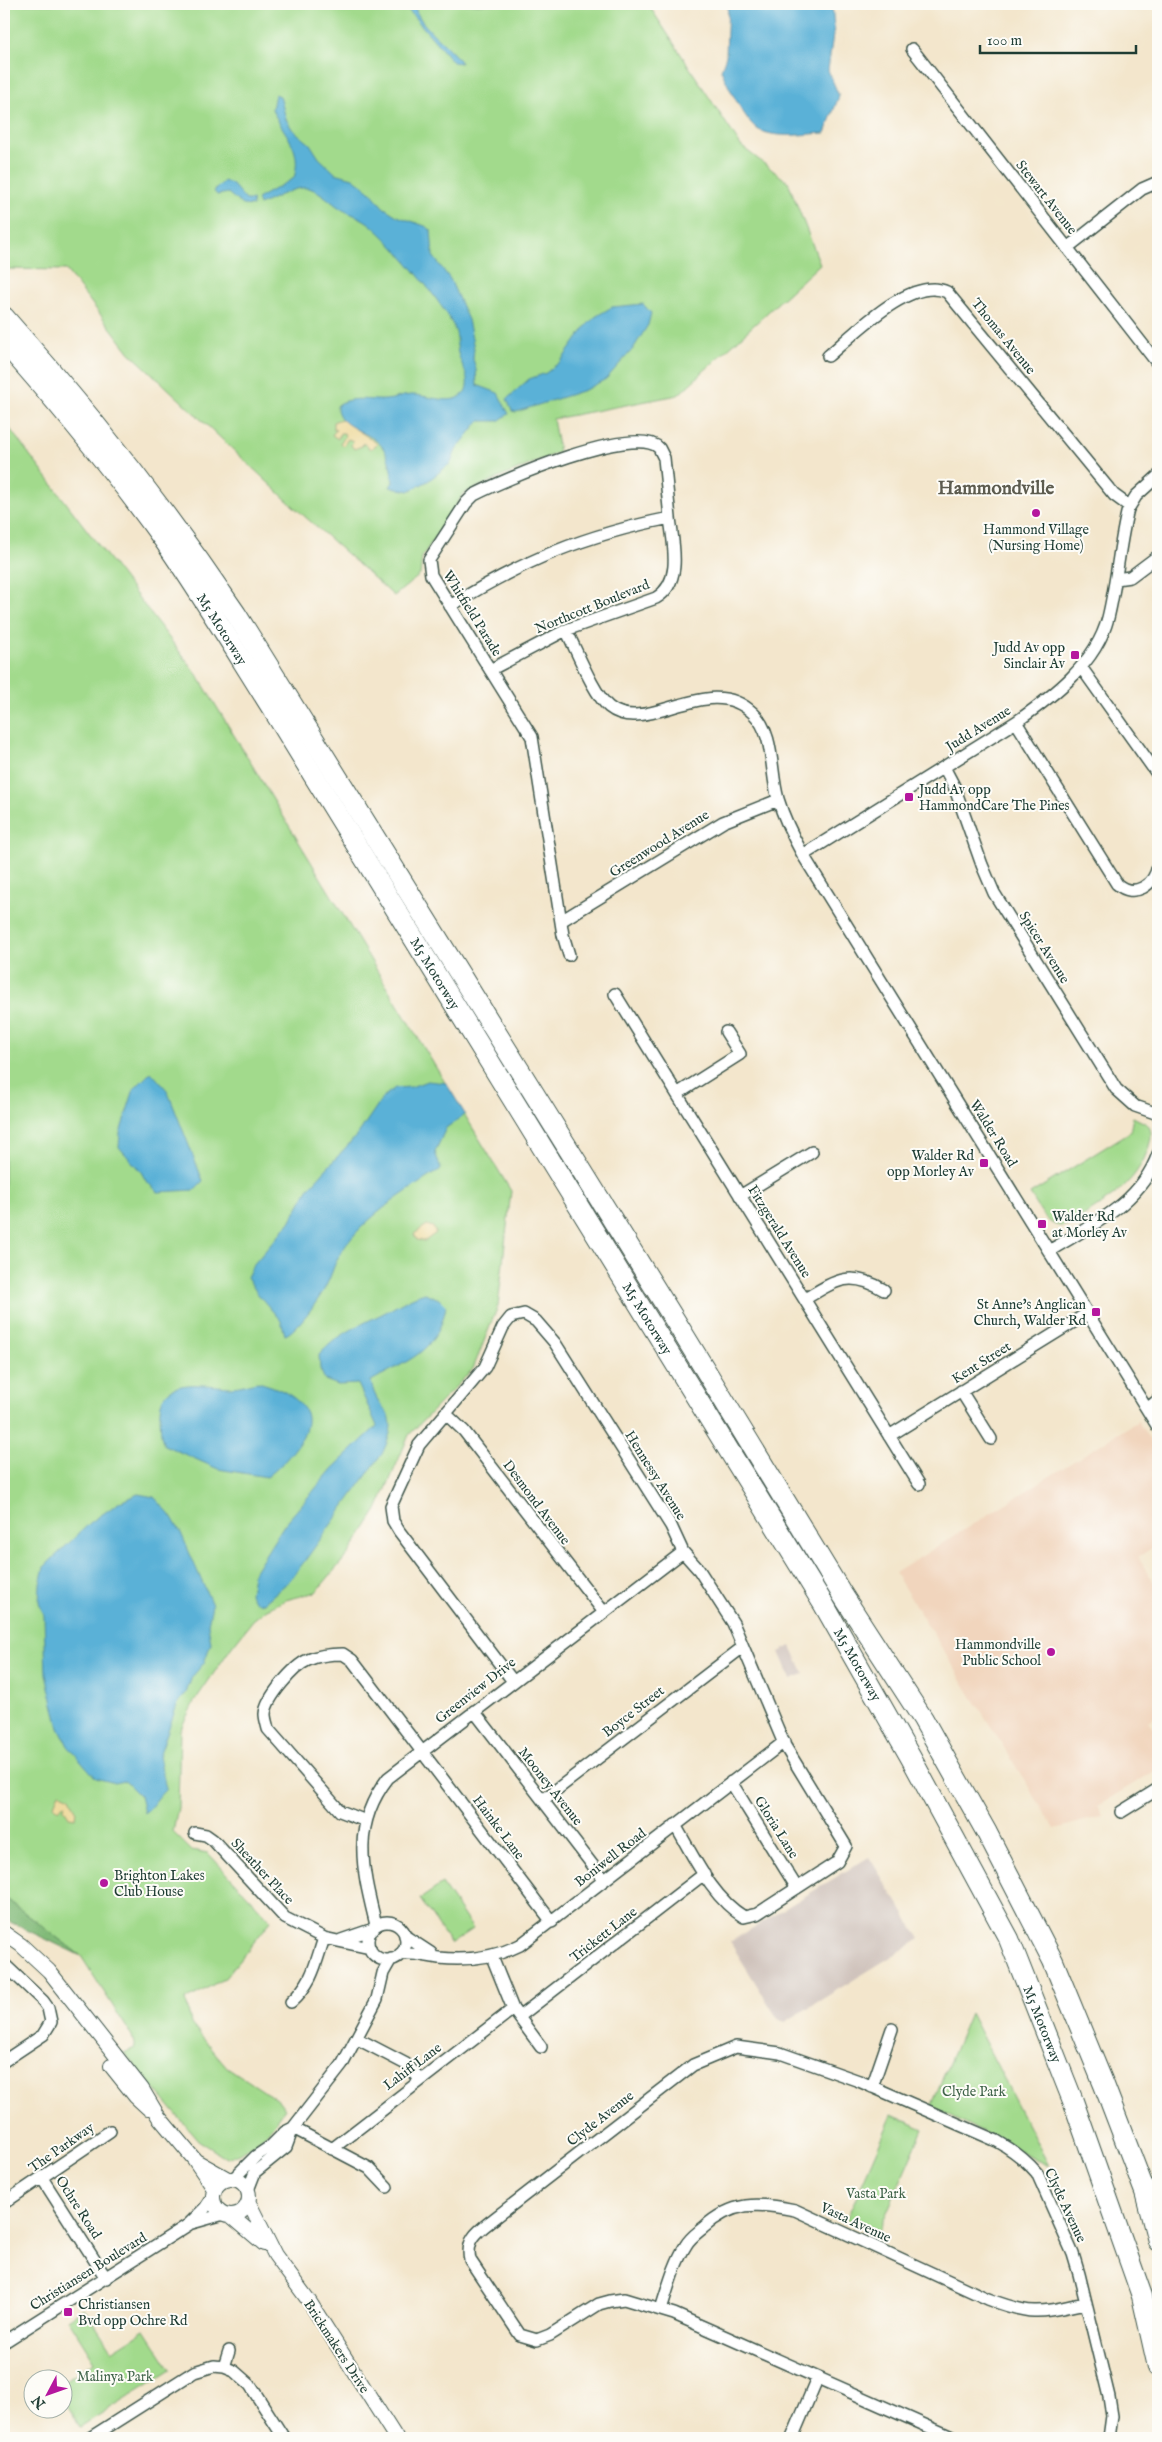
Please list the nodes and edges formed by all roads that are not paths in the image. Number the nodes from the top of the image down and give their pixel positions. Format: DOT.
graph roads {
  1 [pos="912,49"];
  2 [pos="1158,182"];
  3 [pos="1068,248"];
  4 [pos="4,317"];
  5 [pos="4,342"];
  6 [pos="828,356"];
  7 [pos="1158,364"];
  8 [pos="1158,476"];
  9 [pos="1129,506"];
  10 [pos="670,518"];
  11 [pos="1158,556"];
  12 [pos="1116,580"];
  13 [pos="450,606"];
  14 [pos="566,630"];
  15 [pos="1081,667"];
  16 [pos="490,670"];
  17 [pos="1016,722"];
  18 [pos="944,767"];
  19 [pos="1158,775"];
  20 [pos="778,800"];
  21 [pos="802,855"];
  22 [pos="1158,865"];
  23 [pos="561,921"];
  24 [pos="569,955"];
  25 [pos="614,994"];
  26 [pos="726,1032"];
  27 [pos="677,1094"];
  28 [pos="1158,1114"];
  29 [pos="812,1152"];
  30 [pos="1158,1154"];
  31 [pos="740,1196"];
  32 [pos="1050,1251"];
  33 [pos="884,1290"];
  34 [pos="805,1300"];
  35 [pos="1088,1313"];
  36 [pos="961,1391"];
  37 [pos="1158,1400"];
  38 [pos="1147,1409"];
  39 [pos="445,1413"];
  40 [pos="1158,1427"];
  41 [pos="889,1436"];
  42 [pos="991,1439"];
  43 [pos="919,1484"];
  44 [pos="683,1552"];
  45 [pos="603,1611"];
  46 [pos="743,1647"];
  47 [pos="512,1680"];
  48 [pos="474,1711"];
  49 [pos="784,1742"];
  50 [pos="421,1750"];
  51 [pos="731,1782"];
  52 [pos="1158,1789"];
  53 [pos="543,1800"];
  54 [pos="1121,1812"];
  55 [pos="366,1821"];
  56 [pos="675,1825"];
  57 [pos="195,1833"];
  58 [pos="704,1874"];
  59 [pos="604,1880"];
  60 [pos="797,1888"];
  61 [pos="369,1896"];
  62 [pos="391,1922"];
  63 [pos="552,1922"];
  64 [pos="374,1927"];
  65 [pos="4,1933"];
  66 [pos="405,1936"];
  67 [pos="324,1938"];
  68 [pos="337,1941"];
  69 [pos="373,1952"];
  70 [pos="395,1957"];
  71 [pos="492,1957"];
  72 [pos="439,1958"];
  73 [pos="4,1964"];
  74 [pos="383,1973"];
  75 [pos="291,2002"];
  76 [pos="516,2013"];
  77 [pos="892,2029"];
  78 [pos="356,2038"];
  79 [pos="541,2046"];
  80 [pos="4,2061"];
  81 [pos="420,2079"];
  82 [pos="872,2087"];
  83 [pos="293,2128"];
  84 [pos="110,2131"];
  85 [pos="332,2149"];
  86 [pos="194,2159"];
  87 [pos="42,2178"];
  88 [pos="230,2179"];
  89 [pos="387,2186"];
  90 [pos="214,2193"];
  91 [pos="248,2197"];
  92 [pos="4,2203"];
  93 [pos="227,2214"];
  94 [pos="188,2225"];
  95 [pos="1158,2241"];
  96 [pos="275,2255"];
  97 [pos="106,2278"];
  98 [pos="1085,2303"];
  99 [pos="661,2309"];
  100 [pos="4,2342"];
  101 [pos="229,2351"];
  102 [pos="224,2367"];
  103 [pos="1158,2367"];
  104 [pos="817,2379"];
  105 [pos="90,2438"];
  106 [pos="284,2438"];
  107 [pos="396,2438"];
  108 [pos="792,2438"];
  109 [pos="954,2438"];
  110 [pos="1109,2438"];
  1 -- 3 [label="street, Stewart Avenue"];
  2 -- 3 [label="street"];
  3 -- 7 [label="street, Stewart Avenue"];
  4 -- 95 [label="highway, M5 Motorway"];
  5 -- 103 [label="highway, M5 Motorway"];
  6 -- 9 [label="street, Thomas Avenue"];
  8 -- 9 [label="street"];
  9 -- 12 [label="street, Judd Avenue"];
  10 -- 13 [label="street"];
  10 -- 13 [label="street, Whitfield Parade"];
  10 -- 14 [label="street, Northcott Boulevard"];
  11 -- 12 [label="street"];
  12 -- 15 [label="street, Judd Avenue"];
  13 -- 16 [label="street, Whitfield Parade"];
  14 -- 16 [label="street, Northcott Boulevard"];
  14 -- 20 [label="street, Walder Road"];
  15 -- 17 [label="street, Judd Avenue"];
  15 -- 19 [label="street"];
  16 -- 23 [label="street, Whitfield Parade"];
  17 -- 18 [label="street, Judd Avenue"];
  17 -- 22 [label="street"];
  18 -- 21 [label="street, Judd Avenue"];
  18 -- 28 [label="street, Spicer Avenue"];
  20 -- 21 [label="street, Walder Road"];
  20 -- 23 [label="street, Greenwood Avenue"];
  21 -- 32 [label="street, Walder Road"];
  23 -- 24 [label="street, Whitfield Parade"];
  25 -- 27 [label="street, Fitzgerald Avenue"];
  26 -- 27 [label="street"];
  27 -- 31 [label="street, Fitzgerald Avenue"];
  29 -- 31 [label="street"];
  30 -- 32 [label="street"];
  31 -- 34 [label="street, Fitzgerald Avenue"];
  32 -- 35 [label="street, Walder Road"];
  33 -- 34 [label="street"];
  34 -- 41 [label="street, Fitzgerald Avenue"];
  35 -- 36 [label="street, Kent Street"];
  35 -- 38 [label="street, Walder Road"];
  36 -- 41 [label="street, Kent Street"];
  36 -- 42 [label="street"];
  37 -- 38 [label="street"];
  38 -- 40 [label="street, Walder Road"];
  39 -- 44 [label="street, Hennessy Avenue"];
  39 -- 45 [label="street, Desmond Avenue"];
  39 -- 47 [label="street, Hennessy Avenue"];
  41 -- 43 [label="street, Fitzgerald Avenue"];
  44 -- 45 [label="street, Greenview Drive"];
  44 -- 46 [label="street, Hennessy Avenue"];
  45 -- 47 [label="street, Greenview Drive"];
  46 -- 49 [label="street, Hennessy Avenue"];
  46 -- 53 [label="street, Boyce Street"];
  47 -- 48 [label="street, Greenview Drive"];
  48 -- 50 [label="street, Greenview Drive"];
  48 -- 53 [label="street, Mooney Avenue"];
  49 -- 51 [label="street, Boniwell Road"];
  49 -- 60 [label="street, Hennessy Avenue"];
  50 -- 55 [label="street, Greenview Drive"];
  50 -- 55 [label="street, Hainke Lane"];
  50 -- 63 [label="street, Hainke Lane"];
  51 -- 56 [label="street, Boniwell Road"];
  51 -- 60 [label="street, Gloria Lane"];
  52 -- 54 [label="street"];
  53 -- 59 [label="street, Mooney Avenue"];
  55 -- 61 [label="street, Greenview Drive"];
  56 -- 58 [label="street, Hennessy Avenue"];
  56 -- 59 [label="street, Boniwell Road"];
  57 -- 67 [label="street, Sheather Place"];
  58 -- 60 [label="street, Hennessy Avenue"];
  58 -- 76 [label="street, Trickett Lane"];
  59 -- 63 [label="street, Boniwell Road"];
  61 -- 62 [label="street, Greenview Drive"];
  61 -- 64 [label="street, Greenview Drive"];
  62 -- 64 [label="street"];
  62 -- 66 [label="street"];
  63 -- 71 [label="street, Boniwell Road"];
  64 -- 68 [label="street, Sheather Place"];
  64 -- 69 [label="street"];
  65 -- 86 [label="street"];
  66 -- 70 [label="street"];
  66 -- 72 [label="street"];
  67 -- 68 [label="street, Sheather Place"];
  67 -- 75 [label="street"];
  68 -- 69 [label="street, Sheather Place"];
  69 -- 70 [label="street"];
  69 -- 74 [label="street"];
  70 -- 72 [label="street, Boniwell Road"];
  70 -- 74 [label="street"];
  71 -- 72 [label="street, Boniwell Road"];
  71 -- 76 [label="street"];
  73 -- 80 [label="street"];
  74 -- 78 [label="street"];
  76 -- 79 [label="street"];
  76 -- 81 [label="street, Lahiff Lane"];
  77 -- 82 [label="street"];
  78 -- 81 [label="street"];
  78 -- 83 [label="street"];
  81 -- 85 [label="street, Lahiff Lane"];
  82 -- 98 [label="street, Clyde Avenue"];
  82 -- 99 [label="street, Clyde Avenue"];
  83 -- 85 [label="street"];
  83 -- 88 [label="street"];
  83 -- 91 [label="street"];
  84 -- 87 [label="street, The Parkway"];
  85 -- 89 [label="street"];
  86 -- 88 [label="street"];
  86 -- 90 [label="street"];
  87 -- 92 [label="street, The Parkway"];
  87 -- 97 [label="street, Ochre Road"];
  88 -- 90 [label="street"];
  88 -- 91 [label="street"];
  90 -- 93 [label="street"];
  90 -- 94 [label="street, Christiansen Boulevard"];
  91 -- 93 [label="street"];
  91 -- 96 [label="street, Brickmakers Drive"];
  93 -- 94 [label="street, Christiansen Boulevard"];
  93 -- 96 [label="street, Brickmakers Drive"];
  94 -- 97 [label="street, Christiansen Boulevard"];
  96 -- 107 [label="street, Brickmakers Drive"];
  97 -- 100 [label="street, Christiansen Boulevard"];
  98 -- 99 [label="street, Vasta Avenue"];
  98 -- 110 [label="street, Clyde Avenue"];
  99 -- 104 [label="street, Clyde Avenue"];
  101 -- 102 [label="street"];
  102 -- 105 [label="street"];
  102 -- 106 [label="street"];
  104 -- 108 [label="street"];
  104 -- 109 [label="street, Clyde Avenue"];
}
